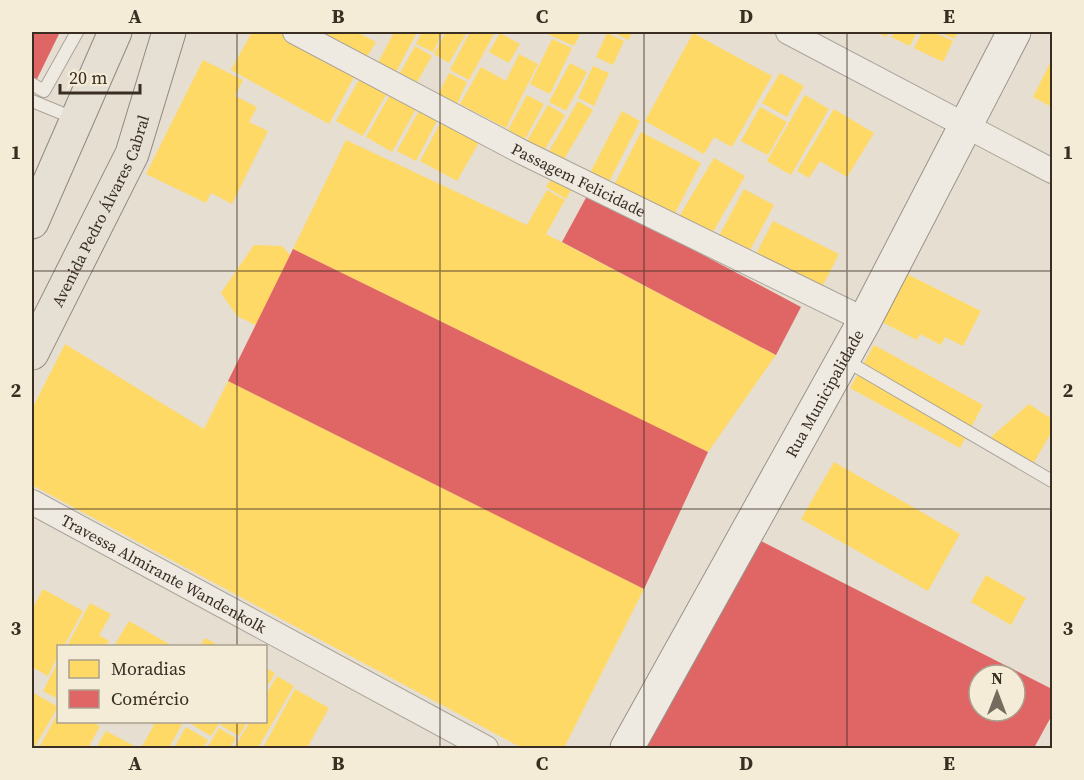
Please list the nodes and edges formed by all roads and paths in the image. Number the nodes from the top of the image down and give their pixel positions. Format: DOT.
graph roads {
  1 [pos="76,32"];
  2 [pos="114,32"];
  3 [pos="170,32"];
  4 [pos="295,32"];
  5 [pos="788,32"];
  6 [pos="1014,32"];
  7 [pos="32,84"];
  8 [pos="32,101"];
  9 [pos="77,120"];
  10 [pos="965,125"];
  11 [pos="1053,171"];
  12 [pos="32,222"];
  13 [pos="866,320"];
  14 [pos="32,353"];
  15 [pos="844,360"];
  16 [pos="1053,481"];
  17 [pos="32,502"];
  18 [pos="486,748"];
  19 [pos="627,748"];
  1 -- 7 [label="lane"];
  2 -- 9 [label="main road"];
  3 -- 14 [label="main road, Avenida Pedro Álvares Cabral"];
  4 -- 13 [label="street, Passagem Felicidade"];
  5 -- 10 [label="street"];
  6 -- 10 [label="street, Rua Municipalidade"];
  8 -- 9 [label="lane"];
  9 -- 12 [label="main road"];
  10 -- 11 [label="street"];
  10 -- 13 [label="street, Rua Municipalidade"];
  13 -- 15 [label="street, Rua Municipalidade"];
  15 -- 16 [label="lane"];
  15 -- 19 [label="street, Rua Municipalidade"];
  17 -- 18 [label="street, Travessa Almirante Wandenkolk"];
}
